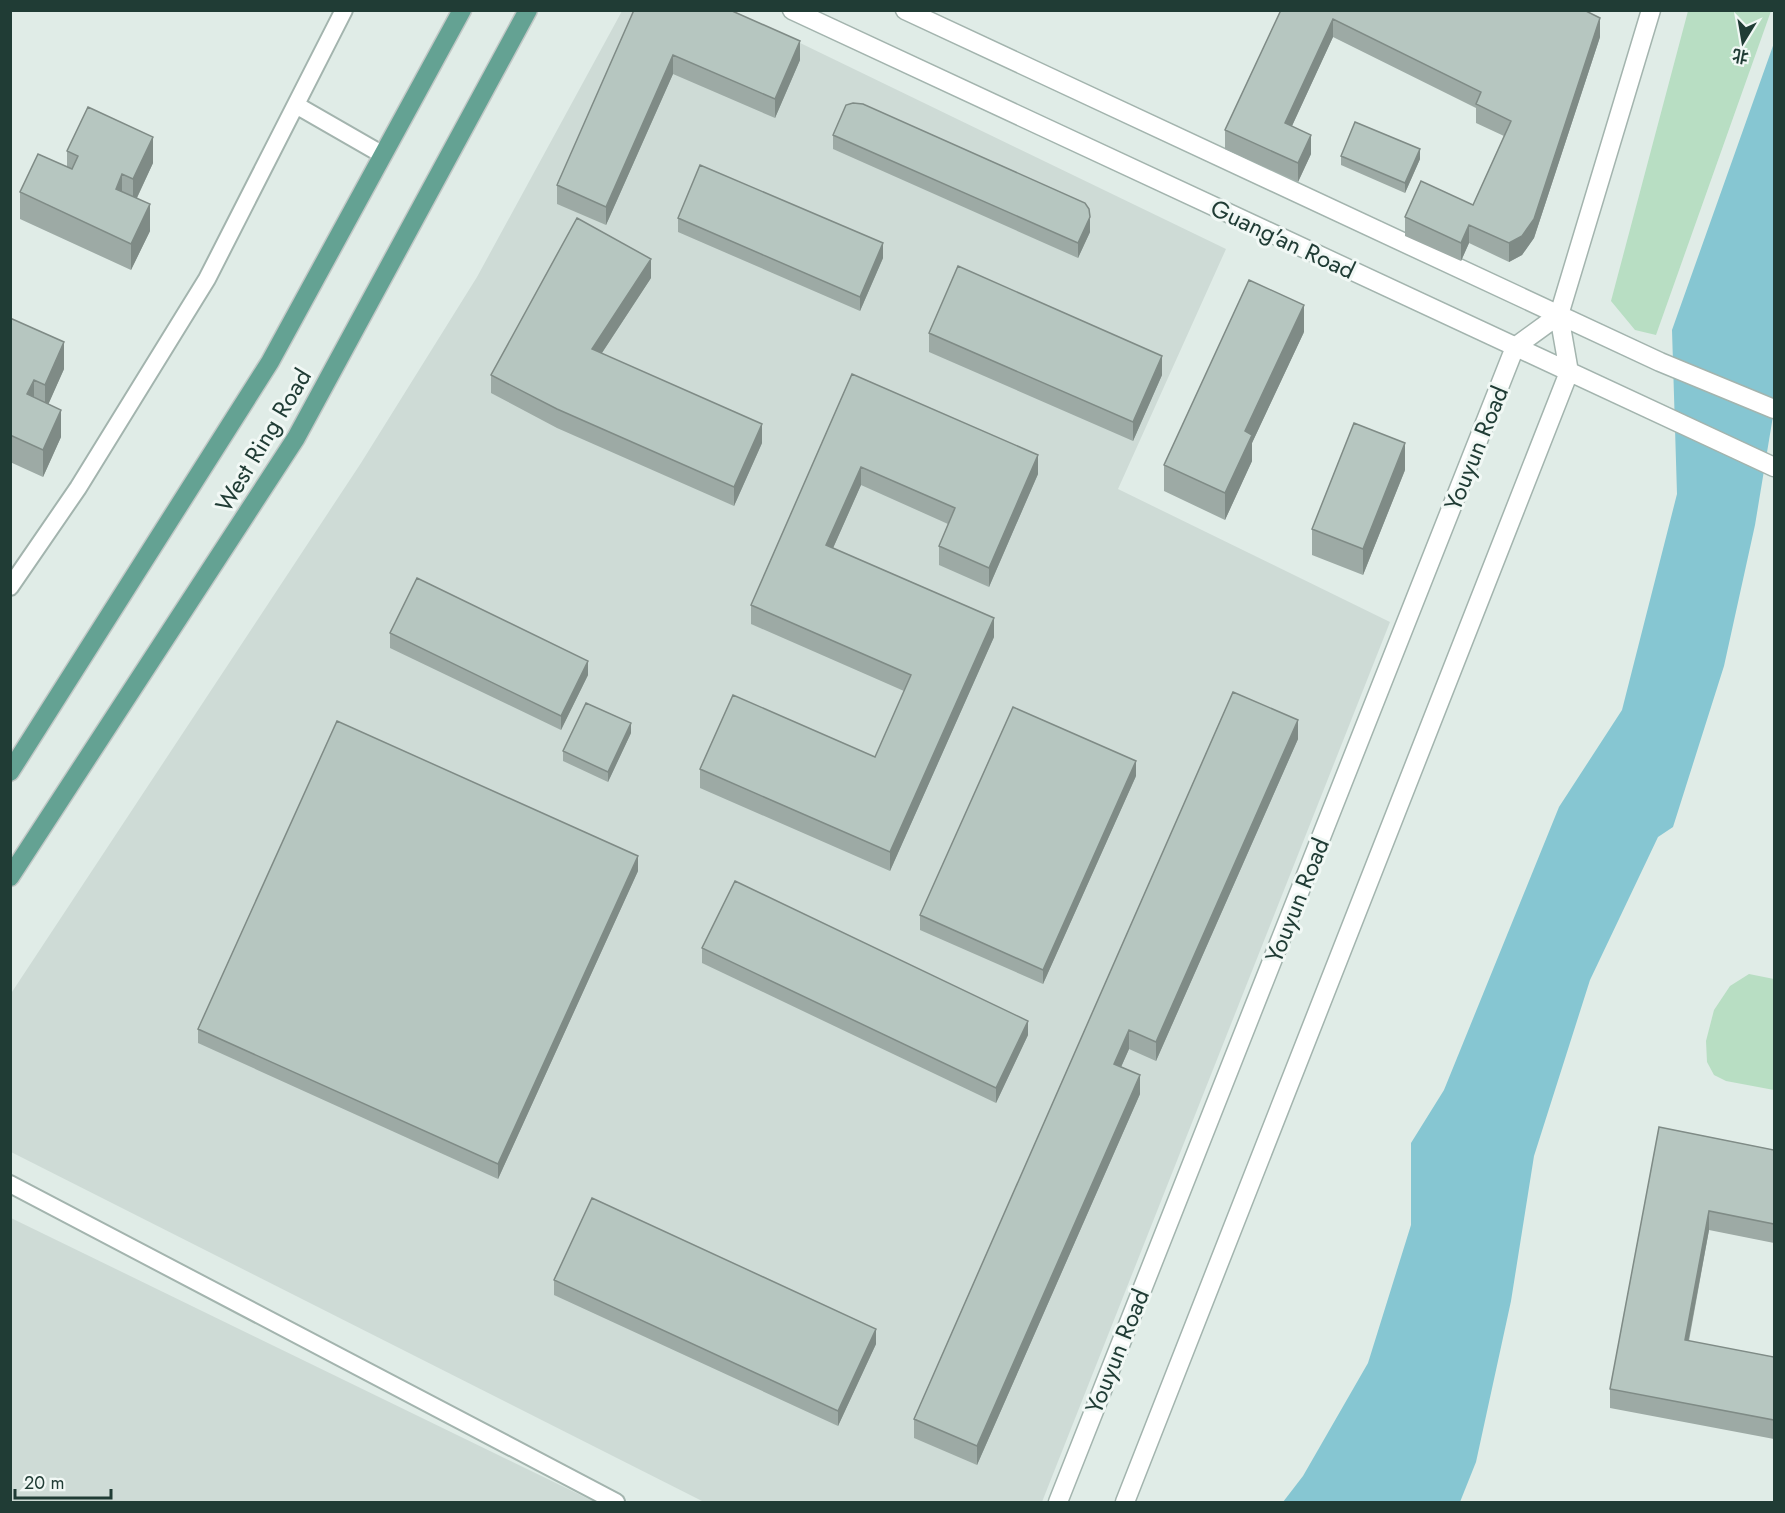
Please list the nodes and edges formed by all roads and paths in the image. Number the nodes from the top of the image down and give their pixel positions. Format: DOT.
graph roads {
  1 [pos="344,10"];
  2 [pos="462,10"];
  3 [pos="528,10"];
  4 [pos="792,10"];
  5 [pos="905,10"];
  6 [pos="1651,10"];
  7 [pos="296,105"];
  8 [pos="384,155"];
  9 [pos="1559,315"];
  10 [pos="1515,347"];
  11 [pos="1569,372"];
  12 [pos="1774,410"];
  13 [pos="1774,466"];
  14 [pos="10,587"];
  15 [pos="10,772"];
  16 [pos="10,877"];
  17 [pos="10,1184"];
  18 [pos="616,1503"];
  19 [pos="1058,1503"];
  20 [pos="1125,1503"];
  1 -- 7 [label="lane"];
  2 -- 8 [label="main road"];
  3 -- 16 [label="main road, West Ring Road"];
  4 -- 10 [label="street, Guang'an Road"];
  5 -- 9 [label="street, Guang'an Road"];
  6 -- 9 [label="street"];
  7 -- 8 [label="lane"];
  7 -- 14 [label="lane"];
  8 -- 15 [label="main road"];
  9 -- 10 [label="street"];
  9 -- 11 [label="street"];
  9 -- 12 [label="street, Guang'an Road"];
  10 -- 11 [label="street, Guang'an Road"];
  10 -- 19 [label="street, Youyun Road"];
  11 -- 13 [label="street, Guang'an Road"];
  11 -- 20 [label="street"];
  17 -- 18 [label="lane"];
}
